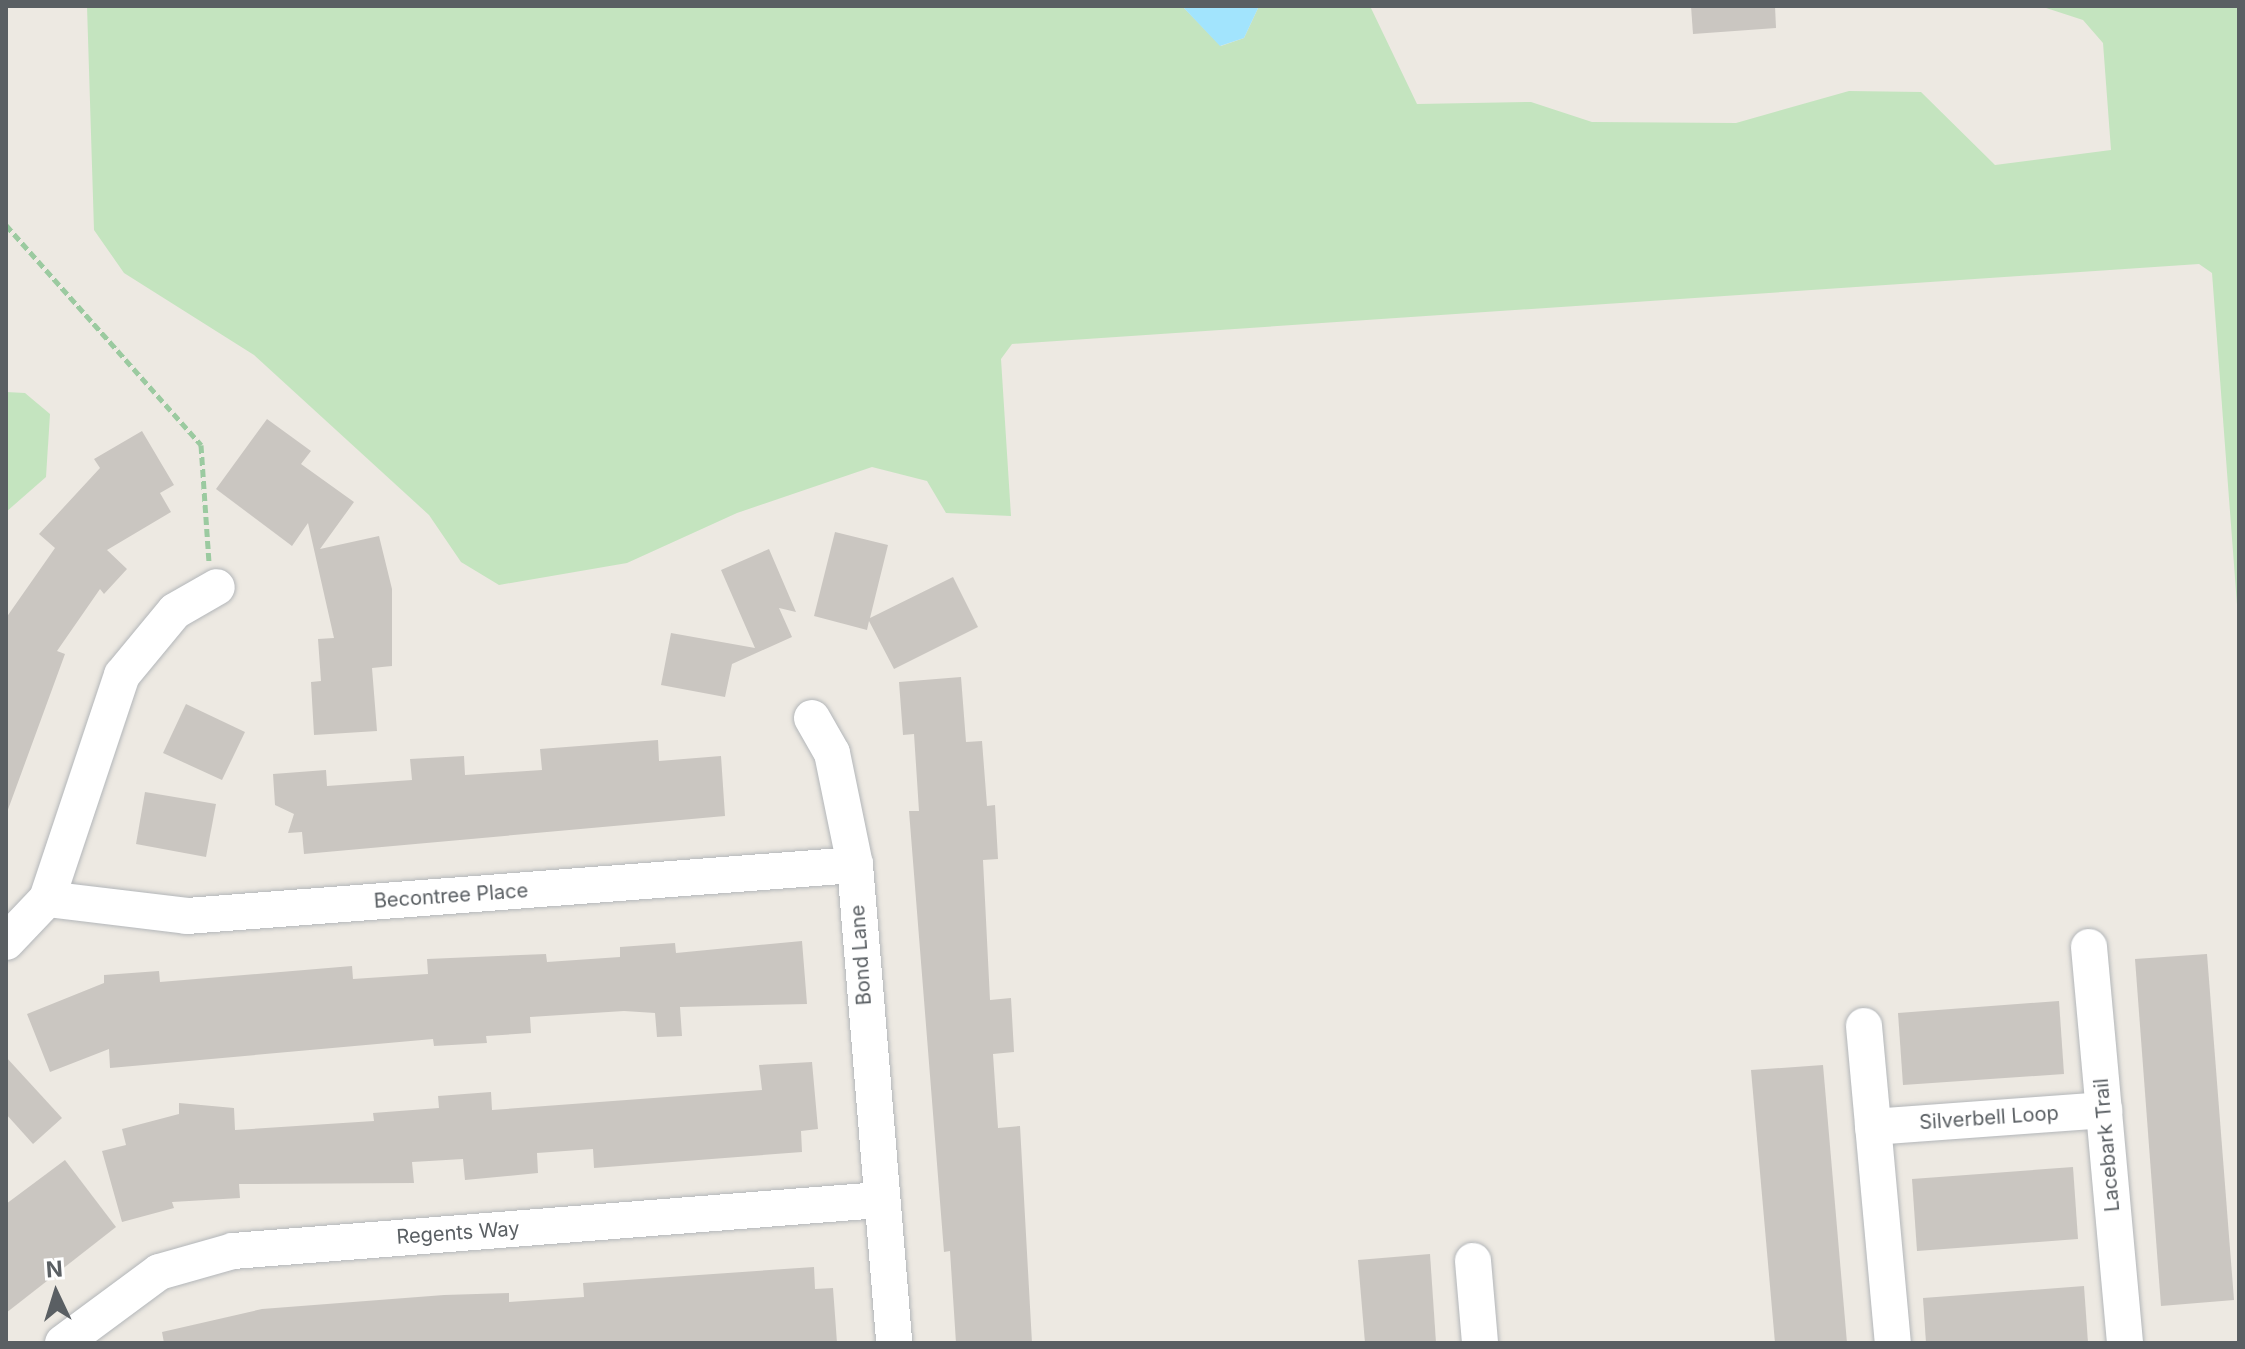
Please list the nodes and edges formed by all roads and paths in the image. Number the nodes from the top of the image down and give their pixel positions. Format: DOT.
graph roads {
  1 [pos="6,225"];
  2 [pos="217,587"];
  3 [pos="812,718"];
  4 [pos="855,865"];
  5 [pos="47,899"];
  6 [pos="6,942"];
  7 [pos="2089,947"];
  8 [pos="1864,1026"];
  9 [pos="2104,1110"];
  10 [pos="1873,1127"];
  11 [pos="880,1200"];
  12 [pos="1473,1261"];
  13 [pos="63,1343"];
  14 [pos="894,1343"];
  15 [pos="1480,1343"];
  16 [pos="1893,1343"];
  17 [pos="2125,1343"];
  1 -- 2 [label="path"];
  2 -- 5 [label="street"];
  3 -- 4 [label="street, Bond Lane"];
  4 -- 5 [label="street, Becontree Place"];
  4 -- 11 [label="street, Bond Lane"];
  5 -- 6 [label="street"];
  7 -- 9 [label="street, Lacebark Trail"];
  8 -- 10 [label="street"];
  9 -- 10 [label="street, Silverbell Loop"];
  9 -- 17 [label="street, Lacebark Trail"];
  10 -- 16 [label="street"];
  11 -- 13 [label="street, Regents Way"];
  11 -- 14 [label="street"];
  12 -- 15 [label="street"];
}
